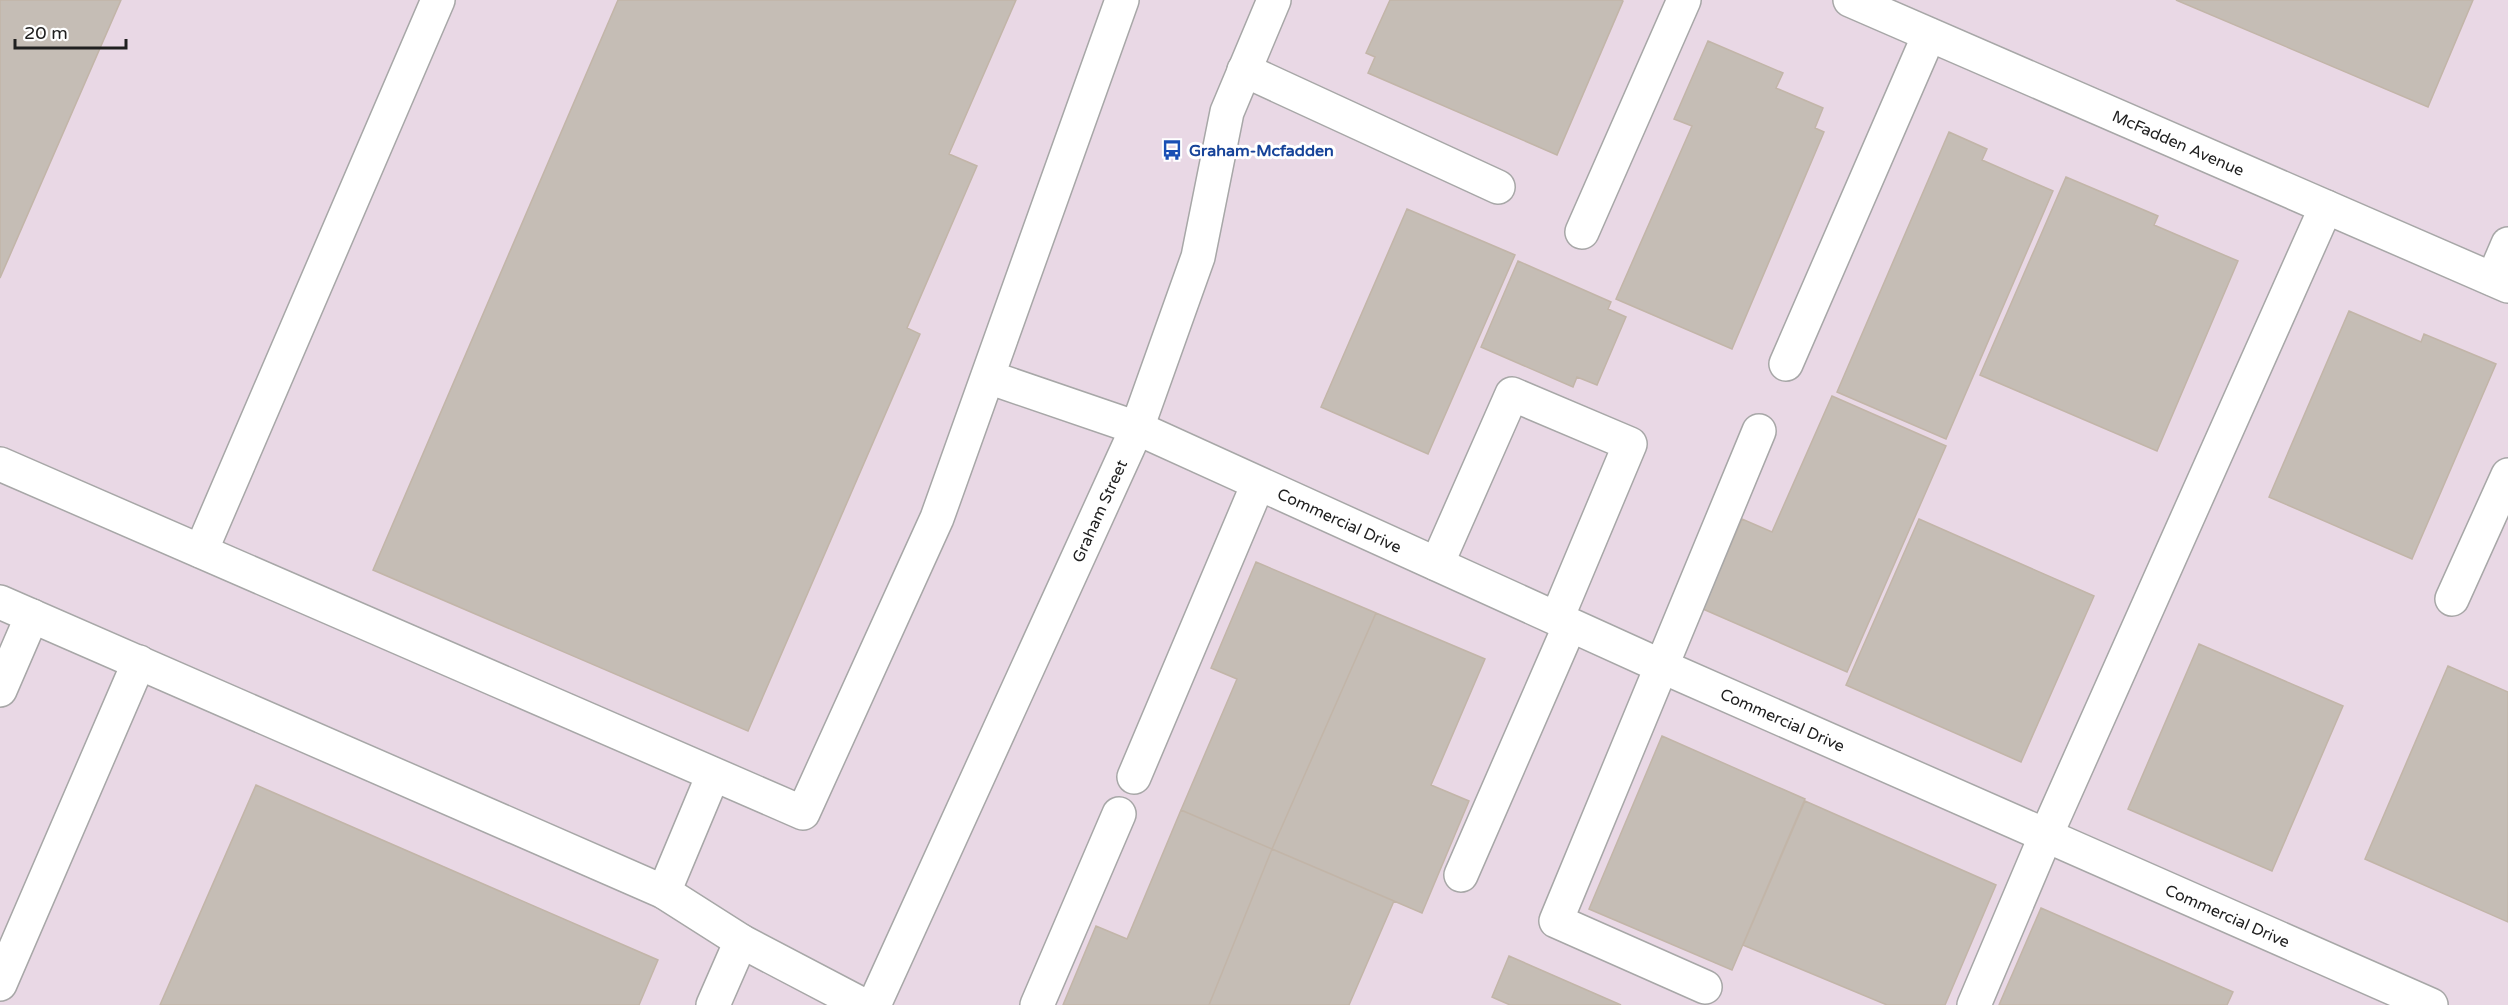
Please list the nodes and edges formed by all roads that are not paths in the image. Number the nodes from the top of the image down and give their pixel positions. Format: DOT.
graph roads {
  1 [pos="438,0"];
  2 [pos="1122,0"];
  3 [pos="1275,0"];
  4 [pos="1684,0"];
  5 [pos="1850,0"];
  6 [pos="1929,35"];
  7 [pos="1244,70"];
  8 [pos="1498,187"];
  9 [pos="2326,207"];
  10 [pos="1582,232"];
  11 [pos="2508,244"];
  12 [pos="2500,283"];
  13 [pos="1786,364"];
  14 [pos="988,377"];
  15 [pos="1137,428"];
  16 [pos="1759,431"];
  17 [pos="0,464"];
  18 [pos="2508,475"];
  19 [pos="1258,484"];
  20 [pos="201,551"];
  21 [pos="1437,564"];
  22 [pos="2452,599"];
  23 [pos="0,602"];
  24 [pos="32,616"];
  25 [pos="1563,621"];
  26 [pos="139,662"];
  27 [pos="1661,666"];
  28 [pos="0,690"];
  29 [pos="713,775"];
  30 [pos="1134,777"];
  31 [pos="1119,814"];
  32 [pos="2046,835"];
  33 [pos="1461,875"];
  34 [pos="664,892"];
  35 [pos="741,941"];
  36 [pos="0,984"];
  37 [pos="1705,987"];
  38 [pos="713,1005"];
  39 [pos="862,1005"];
  40 [pos="874,1005"];
  41 [pos="1037,1005"];
  42 [pos="1974,1005"];
  43 [pos="2431,1005"];
  1 -- 20 [label="street"];
  2 -- 14 [label="street"];
  3 -- 7 [label="street, Graham Street"];
  4 -- 10 [label="street"];
  5 -- 6 [label="street, McFadden Avenue"];
  6 -- 9 [label="street, McFadden Avenue"];
  6 -- 13 [label="street"];
  7 -- 8 [label="street"];
  7 -- 15 [label="street, Graham Street"];
  9 -- 12 [label="street, McFadden Avenue"];
  9 -- 32 [label="street"];
  11 -- 12 [label="street"];
  14 -- 15 [label="street, Commercial Drive"];
  14 -- 29 [label="street"];
  15 -- 19 [label="street, Commercial Drive"];
  15 -- 40 [label="street, Graham Street"];
  16 -- 27 [label="street"];
  17 -- 20 [label="street"];
  18 -- 22 [label="street"];
  19 -- 21 [label="street, Commercial Drive"];
  19 -- 30 [label="street"];
  20 -- 29 [label="street"];
  21 -- 25 [label="street, Commercial Drive"];
  21 -- 25 [label="street"];
  23 -- 24 [label="street"];
  24 -- 26 [label="street"];
  24 -- 28 [label="street"];
  25 -- 27 [label="street, Commercial Drive"];
  25 -- 33 [label="street"];
  26 -- 34 [label="street"];
  26 -- 36 [label="street"];
  27 -- 32 [label="street, Commercial Drive"];
  27 -- 37 [label="street"];
  29 -- 34 [label="street"];
  31 -- 41 [label="street"];
  32 -- 42 [label="street"];
  32 -- 43 [label="street, Commercial Drive"];
  34 -- 35 [label="street"];
  35 -- 38 [label="street"];
  35 -- 39 [label="street"];
}
